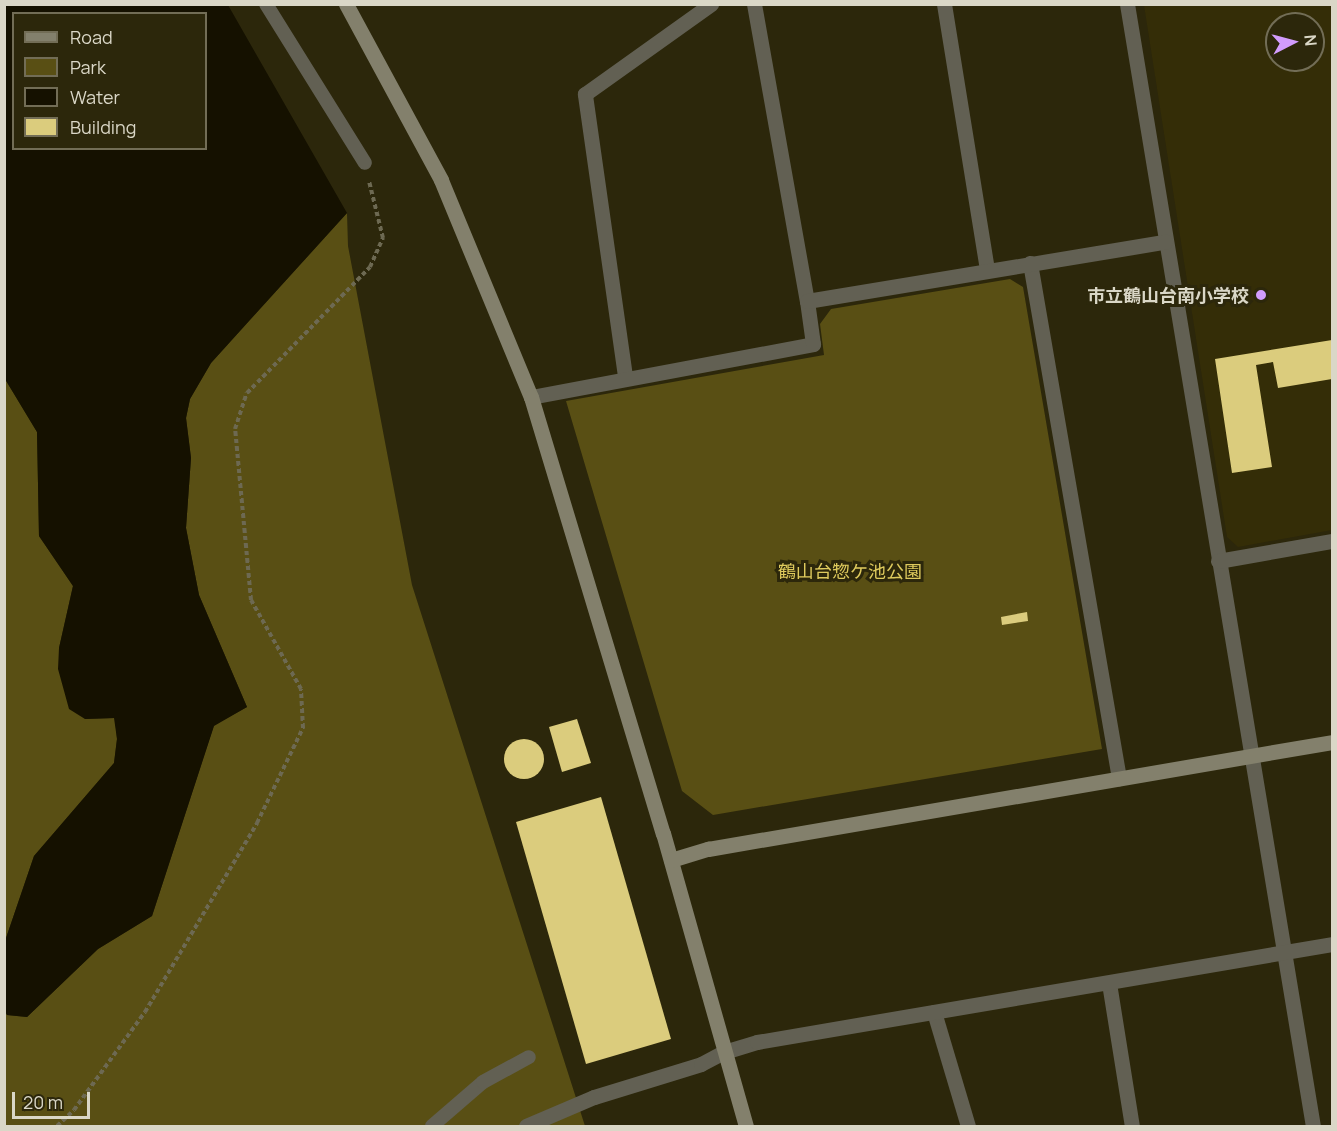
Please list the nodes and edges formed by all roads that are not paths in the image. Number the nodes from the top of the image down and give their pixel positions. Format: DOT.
graph roads {
  1 [pos="266,4"];
  2 [pos="346,4"];
  3 [pos="711,4"];
  4 [pos="754,4"];
  5 [pos="944,4"];
  6 [pos="1127,4"];
  7 [pos="365,163"];
  8 [pos="1165,242"];
  9 [pos="1030,263"];
  10 [pos="987,270"];
  11 [pos="807,302"];
  12 [pos="625,376"];
  13 [pos="531,397"];
  14 [pos="1332,541"];
  15 [pos="1218,561"];
  16 [pos="1332,742"];
  17 [pos="1251,756"];
  18 [pos="1119,778"];
  19 [pos="672,860"];
  20 [pos="1332,944"];
  21 [pos="1283,952"];
  22 [pos="1109,983"];
  23 [pos="934,1012"];
  24 [pos="724,1052"];
  25 [pos="529,1057"];
  26 [pos="432,1126"];
  27 [pos="526,1126"];
  28 [pos="746,1126"];
  29 [pos="968,1126"];
  30 [pos="1132,1126"];
  31 [pos="1313,1126"];
  1 -- 7 [label="lane"];
  2 -- 13 [label="street"];
  3 -- 12 [label="street"];
  4 -- 11 [label="street"];
  5 -- 10 [label="street"];
  6 -- 8 [label="street"];
  8 -- 9 [label="street"];
  8 -- 15 [label="street"];
  9 -- 10 [label="street"];
  9 -- 18 [label="street"];
  10 -- 11 [label="street"];
  11 -- 12 [label="street"];
  12 -- 13 [label="street"];
  13 -- 19 [label="street"];
  14 -- 15 [label="street"];
  15 -- 17 [label="street"];
  16 -- 17 [label="street"];
  17 -- 18 [label="street"];
  17 -- 21 [label="street"];
  18 -- 19 [label="street"];
  19 -- 24 [label="street"];
  20 -- 21 [label="street"];
  21 -- 22 [label="street"];
  21 -- 31 [label="street"];
  22 -- 23 [label="street"];
  22 -- 30 [label="street"];
  23 -- 24 [label="street"];
  23 -- 29 [label="street"];
  24 -- 27 [label="street"];
  24 -- 28 [label="street"];
  25 -- 26 [label="lane"];
}
